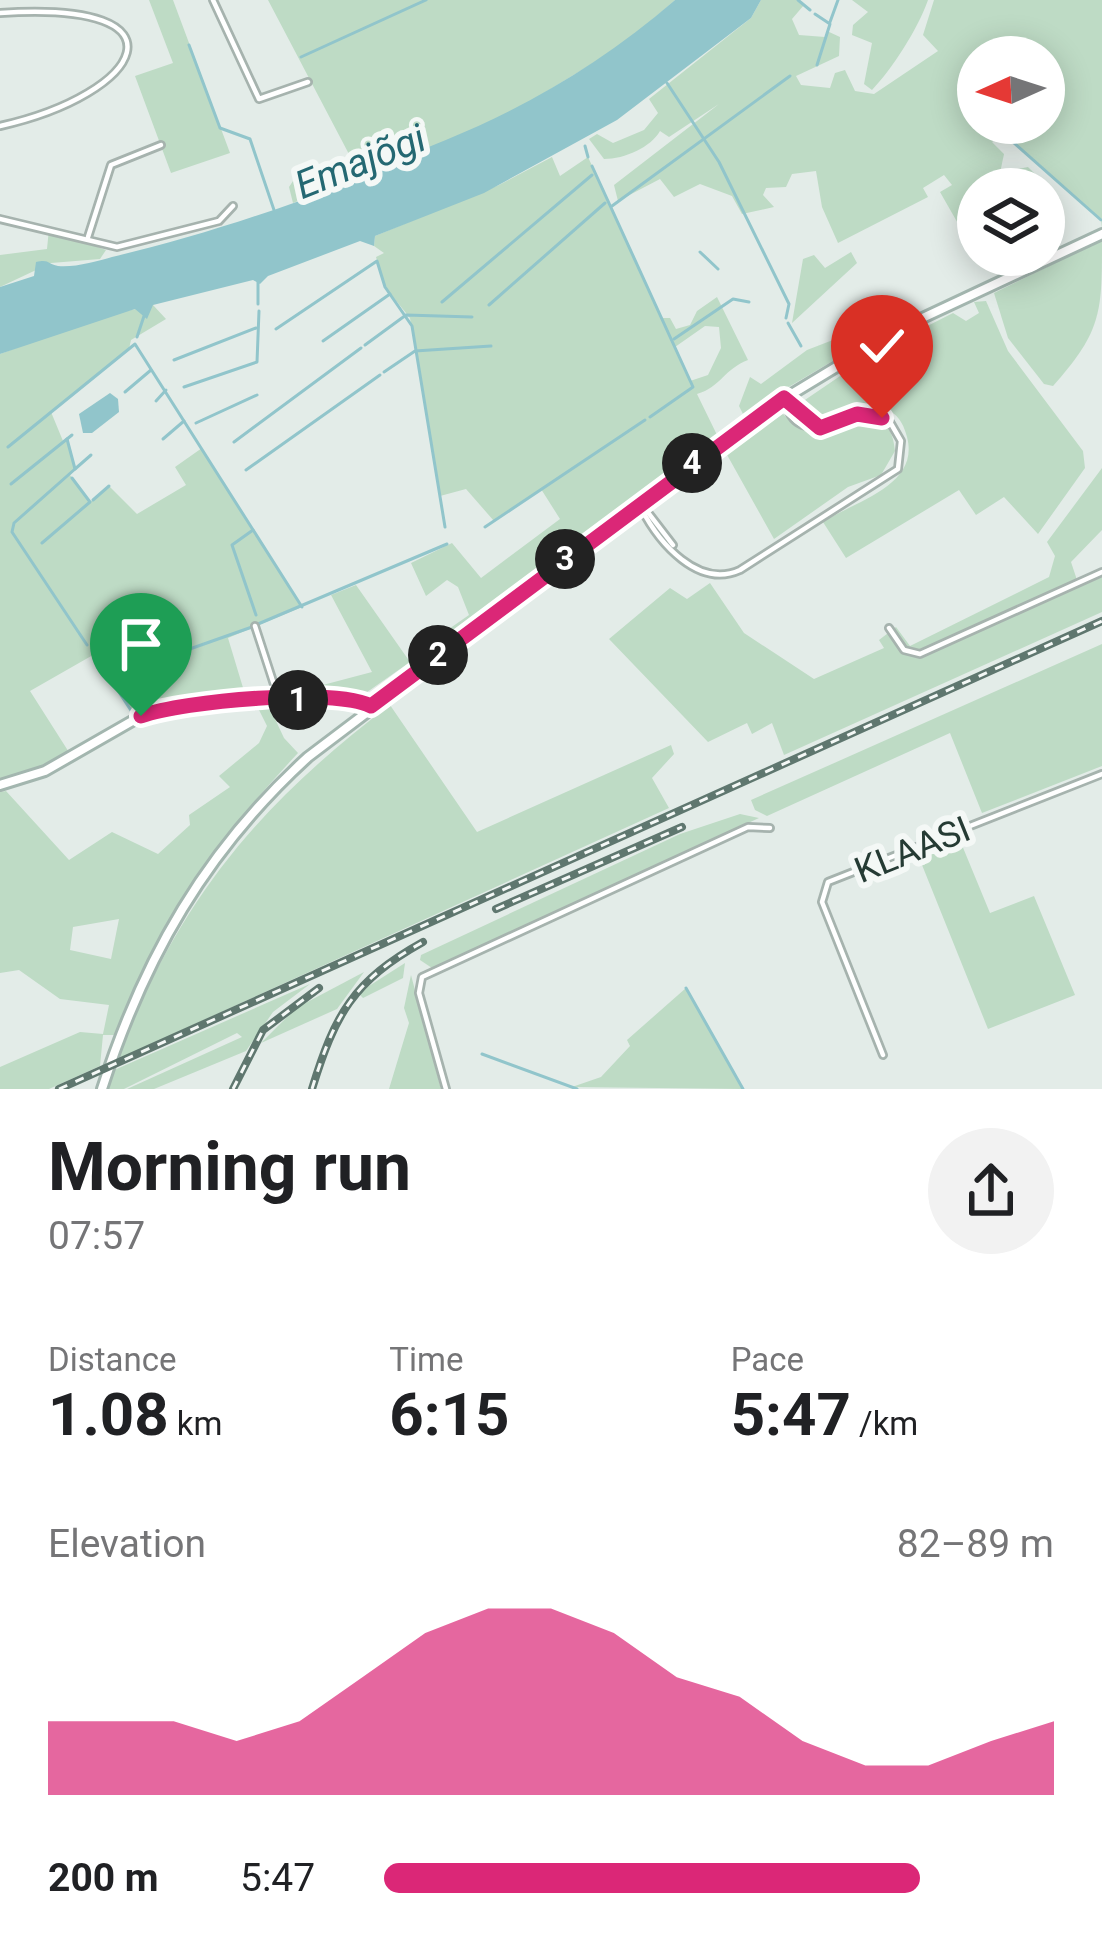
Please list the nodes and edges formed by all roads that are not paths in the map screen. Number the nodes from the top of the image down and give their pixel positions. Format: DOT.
graph roads {
  1 [pos="213,0"];
  2 [pos="60,3"];
  3 [pos="0,13"];
  4 [pos="124,22"];
  5 [pos="308,82"];
  6 [pos="0,126"];
  7 [pos="160,146"];
  8 [pos="233,206"];
  9 [pos="0,219"];
  10 [pos="1102,234"];
  11 [pos="88,237"];
  12 [pos="803,386"];
  13 [pos="784,398"];
  14 [pos="794,406"];
  15 [pos="820,428"];
  16 [pos="639,502"];
  17 [pos="1102,572"];
  18 [pos="254,626"];
  19 [pos="889,628"];
  20 [pos="279,700"];
  21 [pos="371,706"];
  22 [pos="1102,774"];
  23 [pos="0,785"];
  24 [pos="770,828"];
  25 [pos="883,1055"];
  26 [pos="102,1089"];
  27 [pos="446,1089"];
  1 -- 5 [label="street"];
  2 -- 3 [label="street"];
  4 -- 6 [label="street"];
  7 -- 11 [label="street"];
  8 -- 11 [label="street"];
  9 -- 11 [label="street"];
  10 -- 12 [label="main road"];
  12 -- 13 [label="main road"];
  12 -- 14 [label="street"];
  13 -- 14 [label="street"];
  13 -- 15 [label="street"];
  13 -- 16 [label="main road"];
  14 -- 15 [label="street"];
  15 -- 16 [label="street"];
  16 -- 21 [label="main road"];
  17 -- 19 [label="street"];
  18 -- 20 [label="street"];
  20 -- 21 [label="main road"];
  20 -- 23 [label="main road"];
  21 -- 26 [label="main road"];
  22 -- 25 [label="street, KLAASI"];
  24 -- 27 [label="street"];
}
